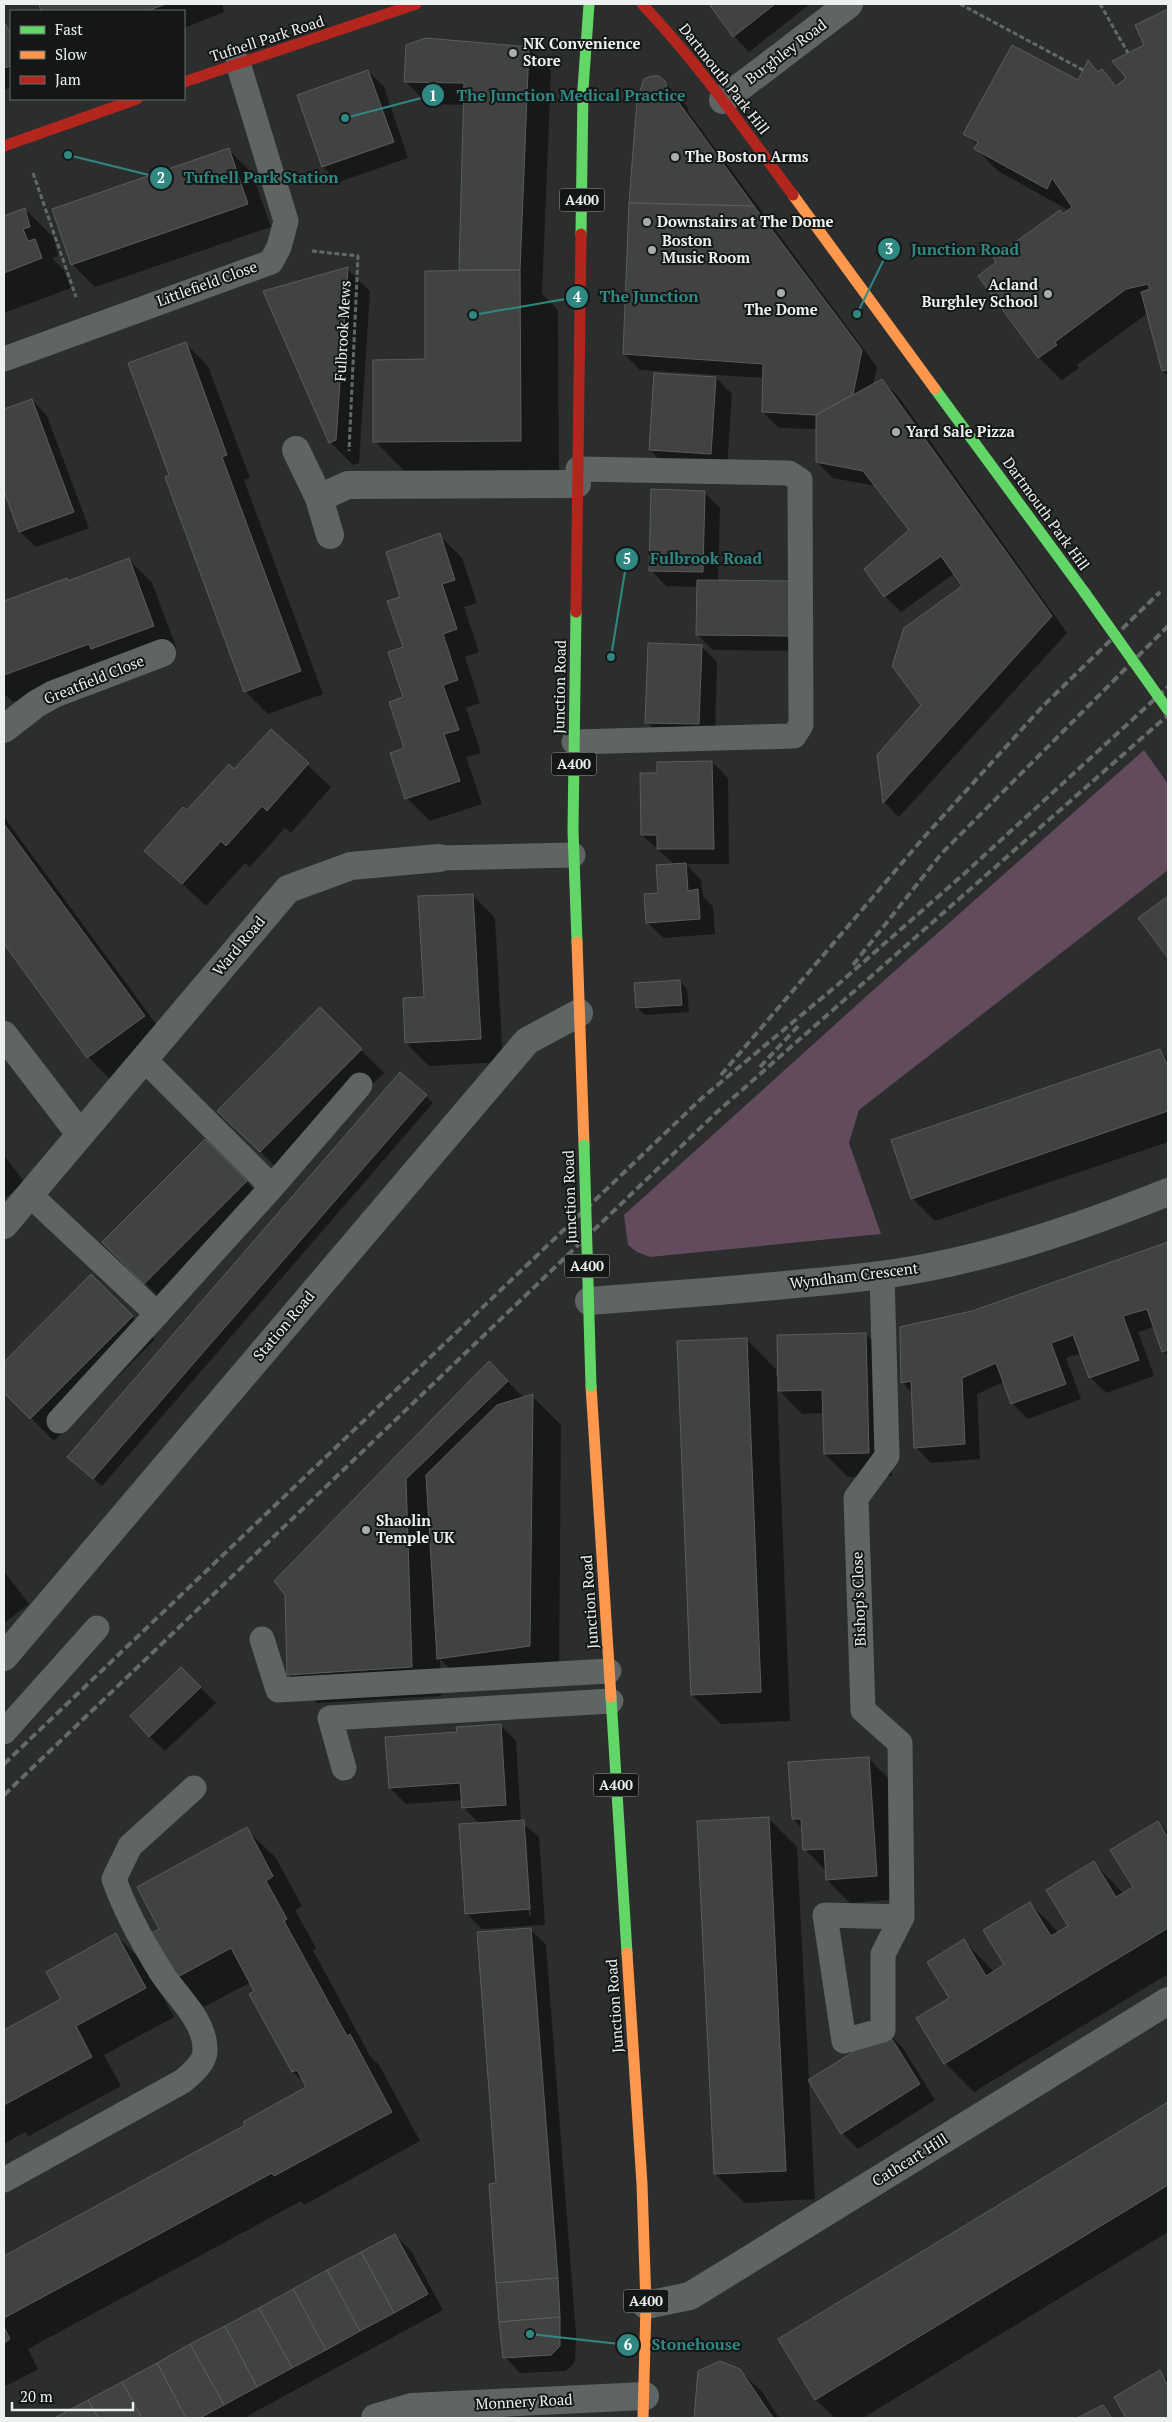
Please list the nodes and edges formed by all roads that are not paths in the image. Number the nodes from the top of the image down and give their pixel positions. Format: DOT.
graph roads {
  1 [pos="416,4"];
  2 [pos="590,4"];
  3 [pos="642,4"];
  4 [pos="849,4"];
  5 [pos="238,63"];
  6 [pos="185,82"];
  7 [pos="134,100"];
  8 [pos="723,100"];
  9 [pos="4,146"];
  10 [pos="4,359"];
  11 [pos="296,450"];
  12 [pos="578,476"];
  13 [pos="319,498"];
  14 [pos="330,535"];
  15 [pos="162,653"];
  16 [pos="1168,710"];
  17 [pos="4,729"];
  18 [pos="574,742"];
  19 [pos="573,855"];
  20 [pos="439,858"];
  21 [pos="579,1012"];
  22 [pos="4,1035"];
  23 [pos="144,1059"];
  24 [pos="360,1085"];
  25 [pos="80,1134"];
  26 [pos="272,1187"];
  27 [pos="1168,1192"];
  28 [pos="29,1194"];
  29 [pos="4,1225"];
  30 [pos="882,1275"];
  31 [pos="589,1301"];
  32 [pos="157,1314"];
  33 [pos="59,1420"];
  34 [pos="97,1628"];
  35 [pos="262,1639"];
  36 [pos="4,1657"];
  37 [pos="609,1671"];
  38 [pos="611,1701"];
  39 [pos="4,1732"];
  40 [pos="344,1768"];
  41 [pos="194,1788"];
  42 [pos="902,1916"];
  43 [pos="1168,2001"];
  44 [pos="4,2180"];
  45 [pos="646,2305"];
  46 [pos="644,2407"];
  47 [pos="375,2418"];
  1 -- 5 [label="main road, Tufnell Park Road"];
  2 -- 12 [label="main road, Junction Road / A400"];
  3 -- 8 [label="main road, Dartmouth Park Hill"];
  4 -- 8 [label="street, Burghley Road"];
  5 -- 6 [label="main road, Tufnell Park Road"];
  5 -- 10 [label="lane, Littlefield Close"];
  7 -- 9 [label="main road"];
  8 -- 16 [label="main road, Dartmouth Park Hill, bridge"];
  11 -- 13 [label="street"];
  12 -- 13 [label="street"];
  12 -- 18 [label="main road, Junction Road / A400"];
  12 -- 18 [label="lane"];
  13 -- 14 [label="street"];
  15 -- 17 [label="street, Greatfield Close"];
  18 -- 19 [label="main road, Junction Road / A400"];
  19 -- 20 [label="lane, Ward Road"];
  19 -- 21 [label="main road, Junction Road / A400"];
  20 -- 23 [label="street, Ward Road"];
  21 -- 31 [label="main road, Junction Road / A400, bridge"];
  21 -- 36 [label="street, Station Road"];
  22 -- 25 [label="street"];
  23 -- 25 [label="street, Ward Road"];
  23 -- 26 [label="lane"];
  24 -- 26 [label="lane"];
  25 -- 28 [label="street, Ward Road"];
  26 -- 32 [label="lane"];
  27 -- 30 [label="street, Wyndham Crescent"];
  28 -- 29 [label="street, Ward Road"];
  28 -- 32 [label="lane"];
  30 -- 31 [label="street, Wyndham Crescent, bridge"];
  30 -- 42 [label="lane, Bishop's Close"];
  31 -- 37 [label="main road, Junction Road / A400, bridge"];
  32 -- 33 [label="lane"];
  34 -- 39 [label="lane"];
  35 -- 37 [label="lane"];
  37 -- 38 [label="main road, Junction Road / A400"];
  38 -- 40 [label="lane"];
  38 -- 45 [label="main road, Junction Road / A400"];
  41 -- 44 [label="lane"];
  42 -- 42 [label="lane, Bishop's Close"];
  43 -- 45 [label="street, Cathcart Hill"];
  45 -- 46 [label="main road, Junction Road / A400"];
  46 -- 47 [label="street, Monnery Road"];
}
